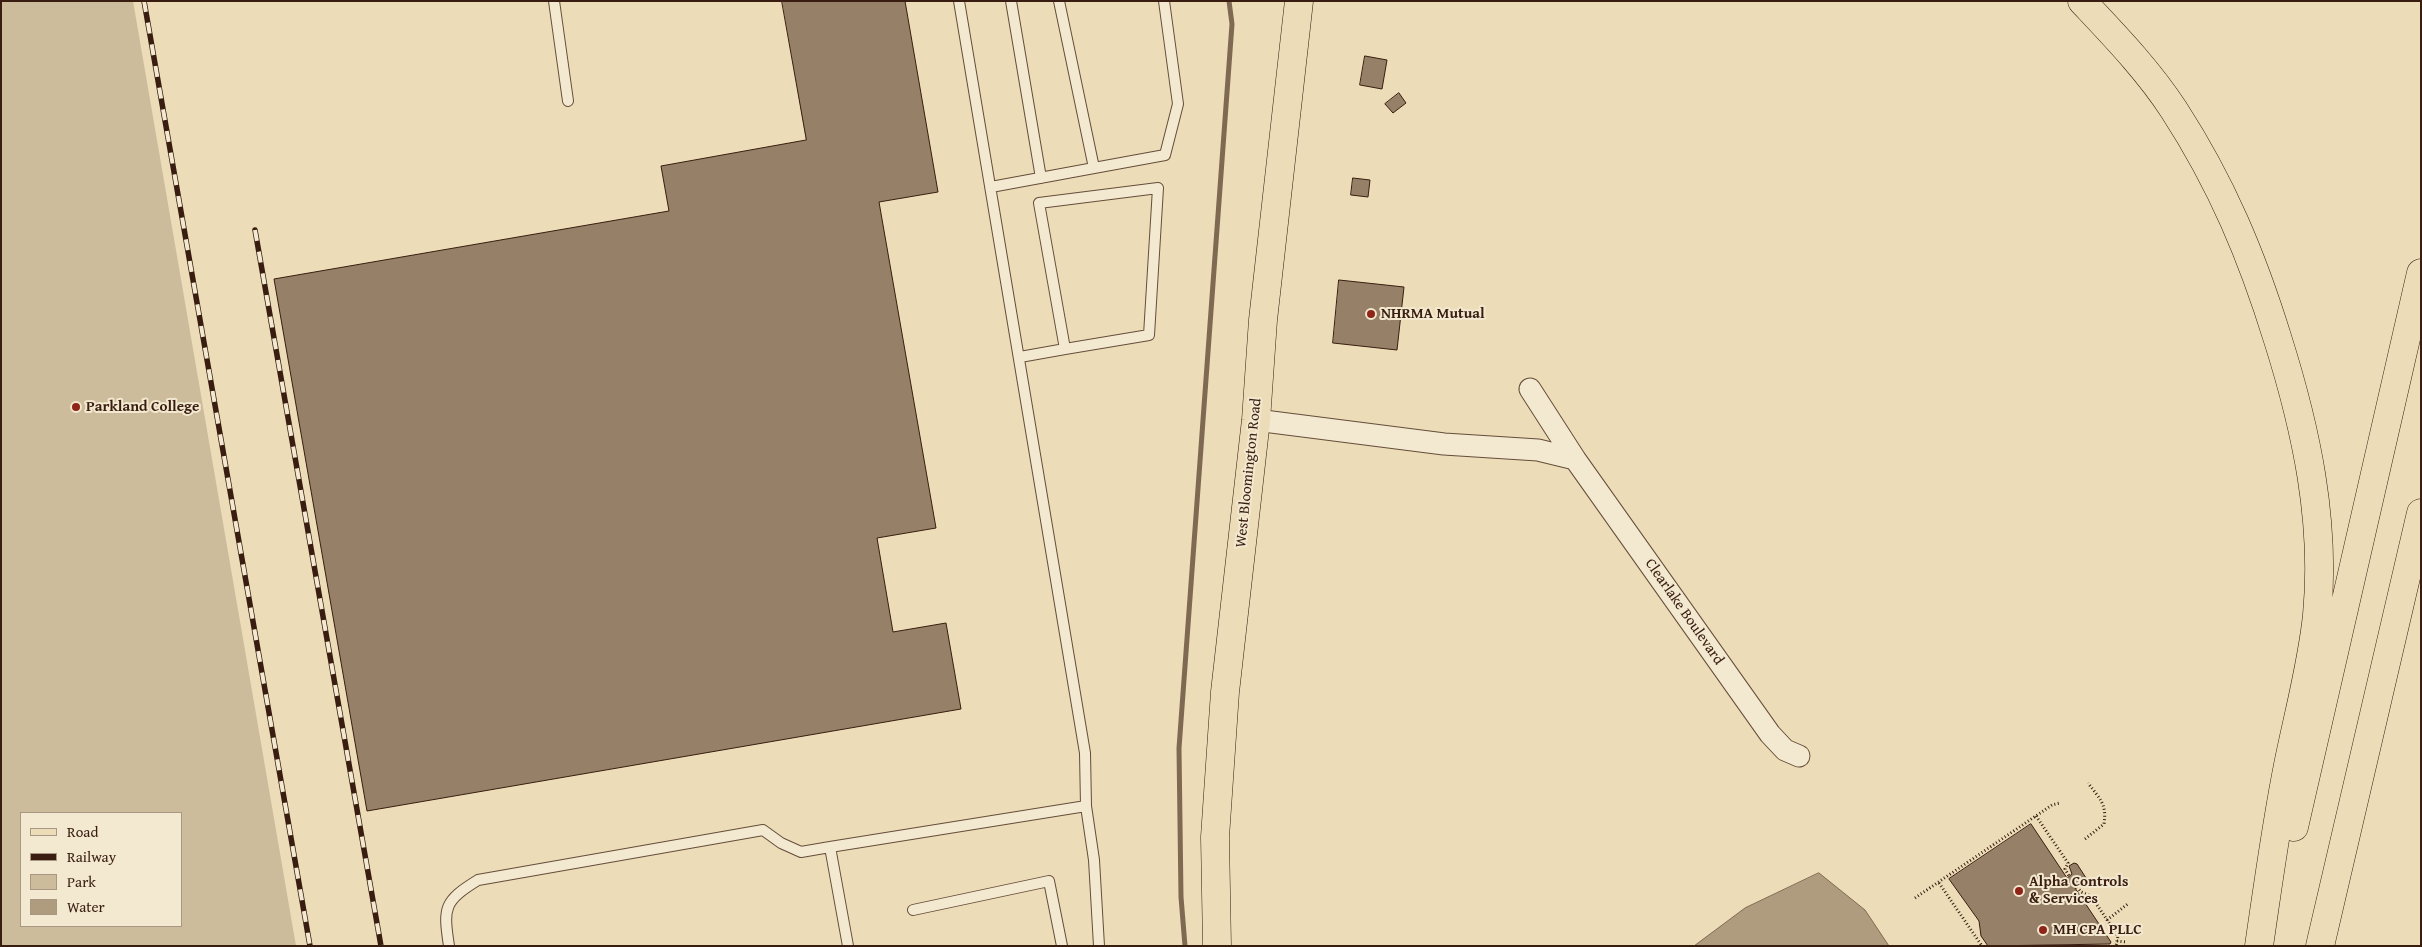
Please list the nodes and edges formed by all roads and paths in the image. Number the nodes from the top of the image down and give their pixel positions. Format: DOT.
graph roads {
  1 [pos="554,1"];
  2 [pos="959,1"];
  3 [pos="1010,1"];
  4 [pos="1060,1"];
  5 [pos="1164,1"];
  6 [pos="1299,1"];
  7 [pos="2082,1"];
  8 [pos="568,102"];
  9 [pos="1094,168"];
  10 [pos="1041,178"];
  11 [pos="991,187"];
  12 [pos="2421,273"];
  13 [pos="1066,349"];
  14 [pos="1020,357"];
  15 [pos="1530,389"];
  16 [pos="1256,420"];
  17 [pos="1575,459"];
  18 [pos="2421,513"];
  19 [pos="1799,756"];
  20 [pos="2088,783"];
  21 [pos="2060,803"];
  22 [pos="1086,806"];
  23 [pos="2036,816"];
  24 [pos="2085,839"];
  25 [pos="830,847"];
  26 [pos="2070,876"];
  27 [pos="1939,883"];
  28 [pos="2077,887"];
  29 [pos="1916,898"];
  30 [pos="2129,903"];
  31 [pos="914,910"];
  32 [pos="2107,920"];
  33 [pos="2117,941"];
  34 [pos="1986,942"];
  35 [pos="2126,942"];
  36 [pos="449,946"];
  37 [pos="848,946"];
  38 [pos="1062,946"];
  39 [pos="1099,946"];
  40 [pos="1217,946"];
  41 [pos="1981,946"];
  42 [pos="2116,946"];
  43 [pos="2261,946"];
  44 [pos="2320,946"];
  1 -- 8 [label="lane"];
  2 -- 11 [label="lane"];
  3 -- 10 [label="lane"];
  4 -- 9 [label="lane"];
  5 -- 9 [label="lane"];
  6 -- 16 [label="main road, West Bloomington Road"];
  7 -- 43 [label="main road"];
  9 -- 10 [label="lane"];
  10 -- 11 [label="lane"];
  11 -- 14 [label="lane"];
  12 -- 43 [label="main road"];
  13 -- 13 [label="lane"];
  13 -- 14 [label="lane"];
  14 -- 22 [label="lane"];
  15 -- 17 [label="street, Clearlake Boulevard"];
  16 -- 17 [label="street"];
  16 -- 40 [label="main road, West Bloomington Road"];
  17 -- 19 [label="street, Clearlake Boulevard"];
  18 -- 44 [label="main road"];
  20 -- 24 [label="path"];
  21 -- 23 [label="path"];
  22 -- 25 [label="lane"];
  22 -- 39 [label="lane"];
  23 -- 26 [label="path"];
  23 -- 27 [label="path"];
  25 -- 36 [label="lane"];
  25 -- 37 [label="lane"];
  27 -- 29 [label="path"];
  27 -- 41 [label="path"];
  28 -- 32 [label="path"];
  30 -- 32 [label="path"];
  31 -- 38 [label="lane"];
  32 -- 33 [label="path"];
  33 -- 35 [label="path"];
  33 -- 42 [label="path"];
  34 -- 41 [label="path"];
}
